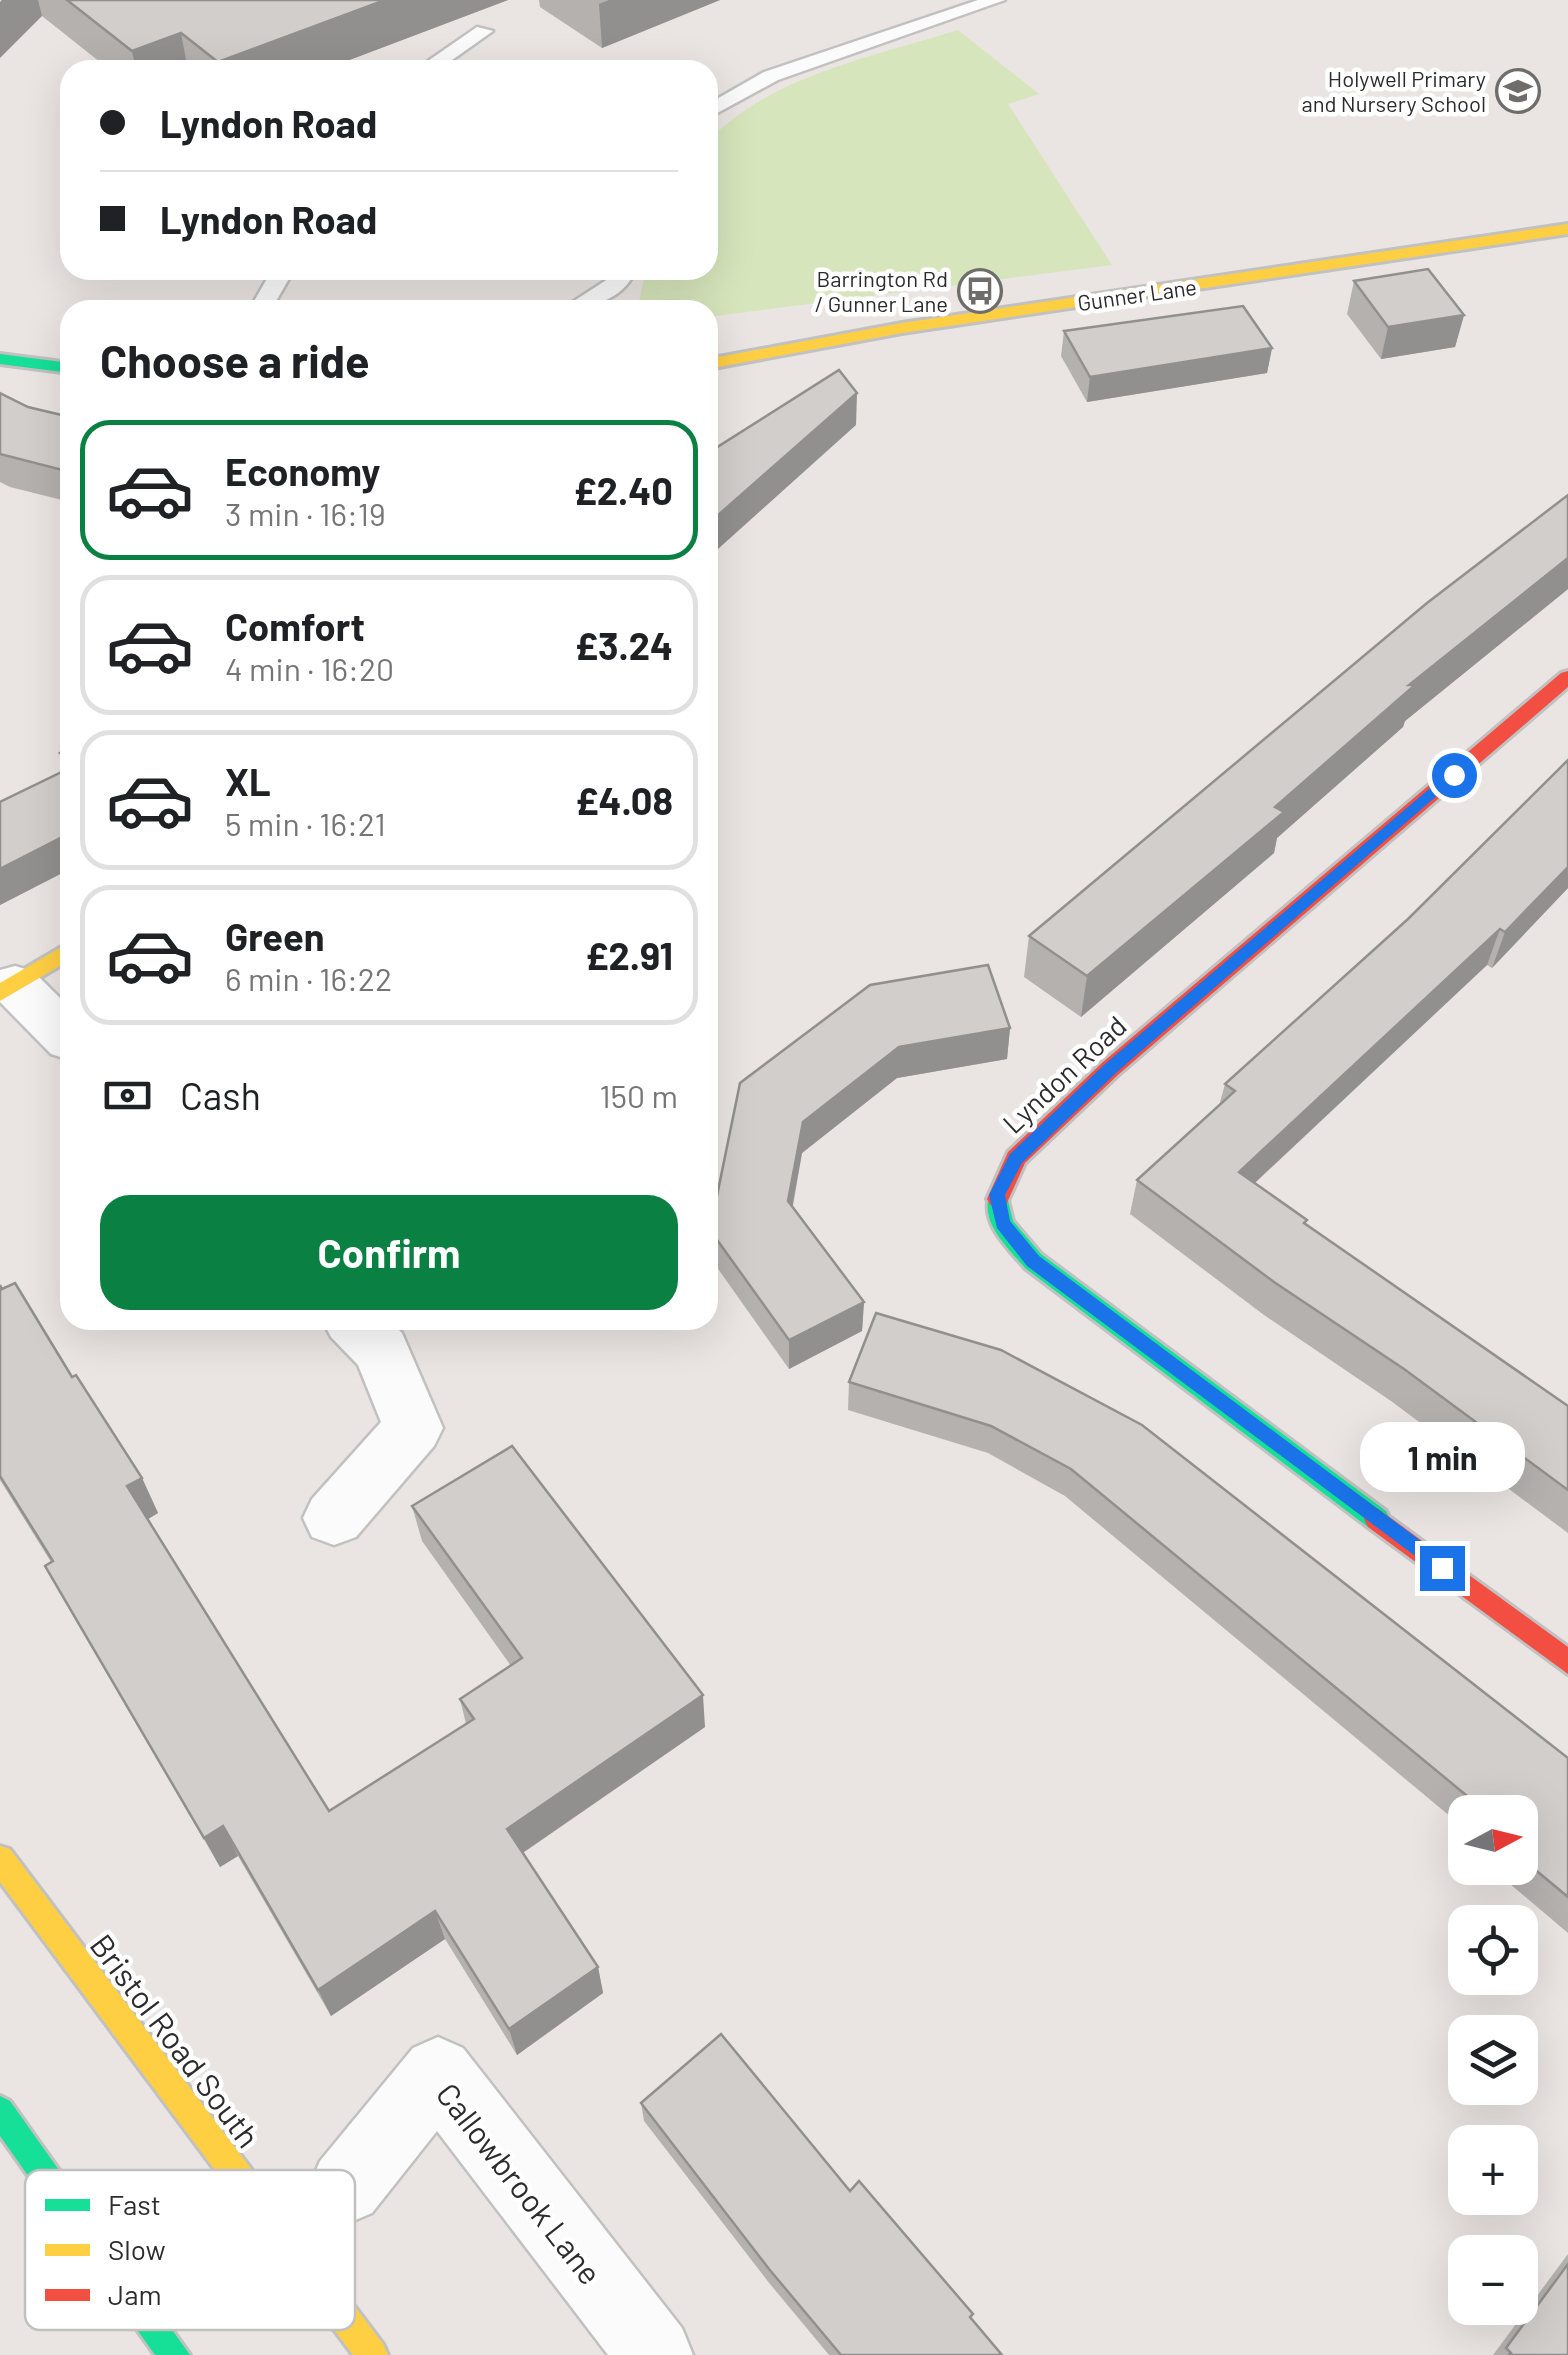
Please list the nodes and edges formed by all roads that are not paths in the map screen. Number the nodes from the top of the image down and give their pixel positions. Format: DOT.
graph roads {
  1 [pos="996,0"];
  2 [pos="484,31"];
  3 [pos="440,60"];
  4 [pos="718,106"];
  5 [pos="1568,229"];
  6 [pos="621,280"];
  7 [pos="588,300"];
  8 [pos="0,358"];
  9 [pos="718,362"];
  10 [pos="60,367"];
  11 [pos="1568,677"];
  12 [pos="60,956"];
  13 [pos="7,989"];
  14 [pos="60,1032"];
  15 [pos="361,1330"];
  16 [pos="334,1518"];
  17 [pos="1568,1662"];
  18 [pos="0,1860"];
  19 [pos="0,2111"];
  20 [pos="42,2170"];
  21 [pos="233,2170"];
  22 [pos="355,2176"];
  23 [pos="156,2330"];
  24 [pos="353,2330"];
  25 [pos="174,2355"];
  26 [pos="372,2355"];
  27 [pos="654,2355"];
  1 -- 4 [label="lane"];
  2 -- 3 [label="lane"];
  5 -- 9 [label="main road, Gunner Lane"];
  6 -- 7 [label="lane"];
  8 -- 10 [label="main road"];
  11 -- 17 [label="main road, Lyndon Road"];
  12 -- 13 [label="main road"];
  13 -- 14 [label="street"];
  15 -- 16 [label="street"];
  18 -- 21 [label="main road, Bristol Road South"];
  19 -- 20 [label="main road"];
  22 -- 27 [label="street, Callowbrook Lane"];
  23 -- 25 [label="main road"];
  24 -- 26 [label="main road, Bristol Road South"];
}
